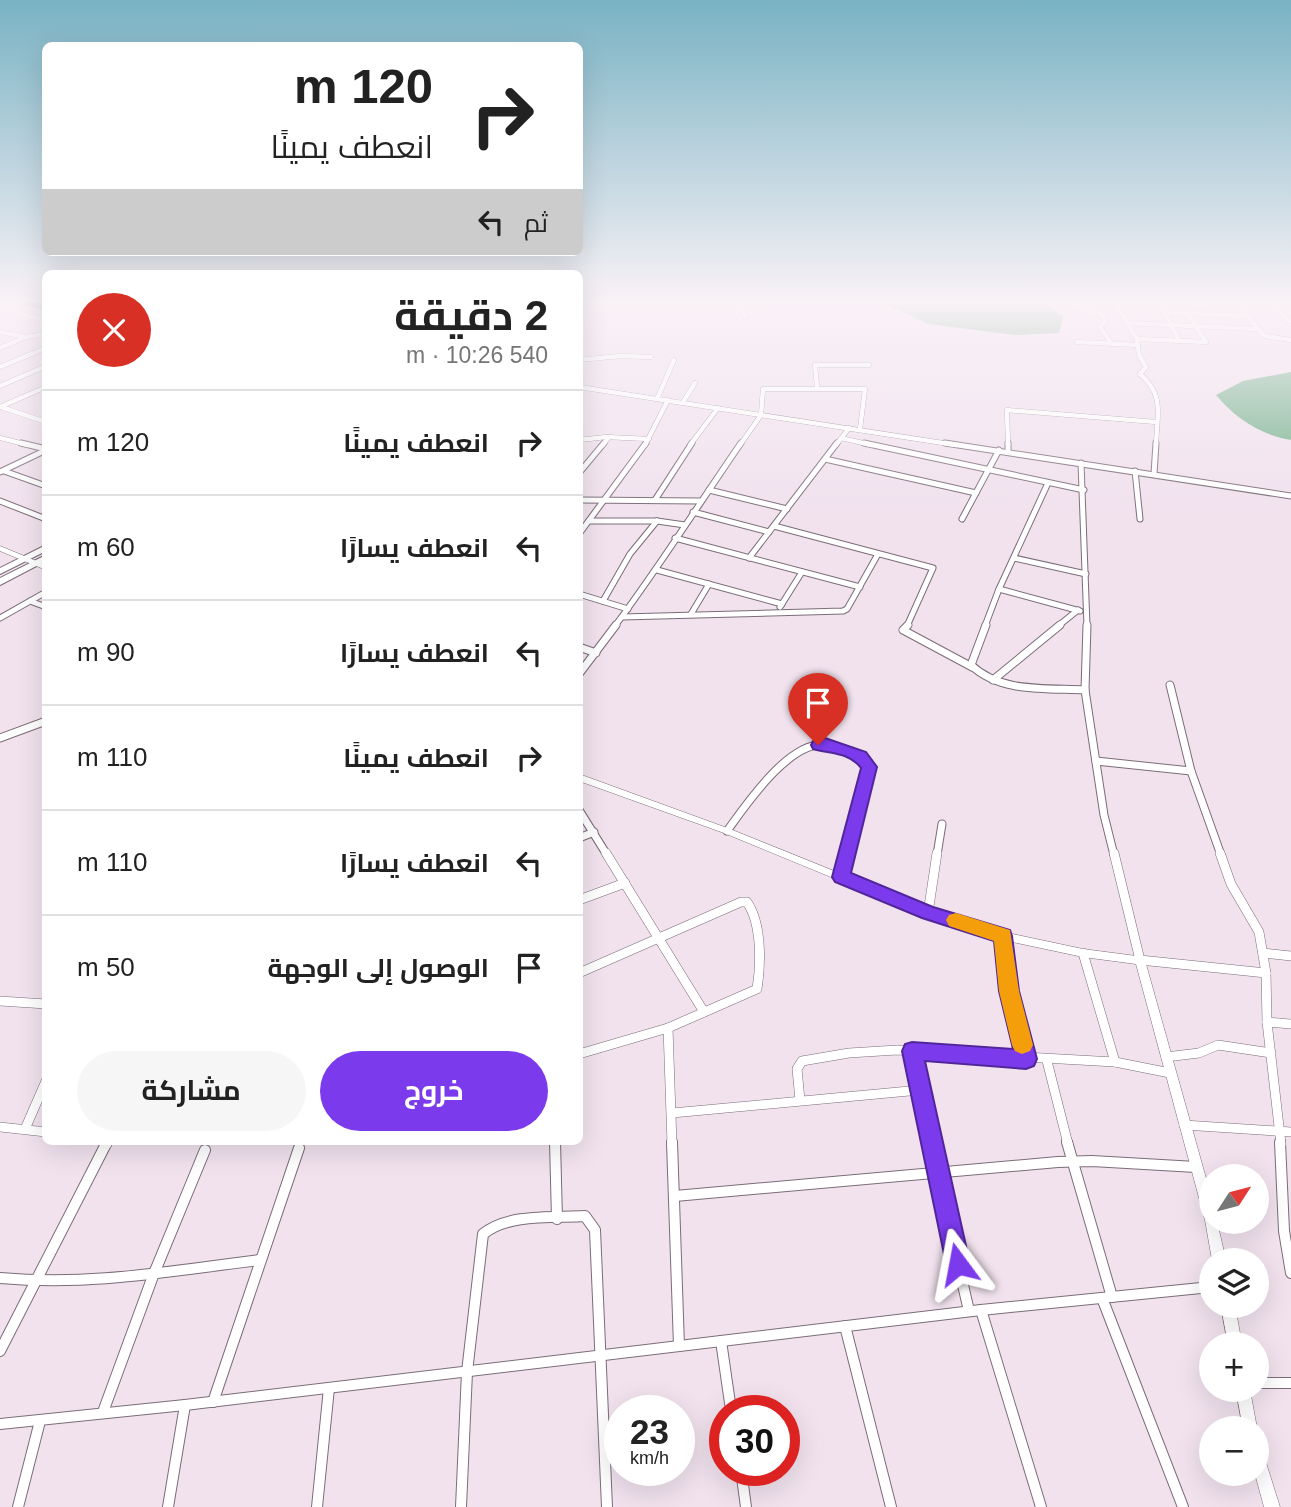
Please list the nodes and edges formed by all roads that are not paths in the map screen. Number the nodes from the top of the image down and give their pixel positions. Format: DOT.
graph roads {
  1 [pos="36,370"];
  2 [pos="669,370"];
  3 [pos="815,370"];
  4 [pos="1143,370"];
  5 [pos="695,383"];
  6 [pos="0,386"];
  7 [pos="817,387"];
  8 [pos="583,388"];
  9 [pos="42,389"];
  10 [pos="36,391"];
  11 [pos="42,393"];
  12 [pos="657,399"];
  13 [pos="668,400"];
  14 [pos="683,402"];
  15 [pos="0,407"];
  16 [pos="718,408"];
  17 [pos="761,415"];
  18 [pos="42,421"];
  19 [pos="1156,422"];
  20 [pos="849,428"];
  21 [pos="860,429"];
  22 [pos="609,437"];
  23 [pos="0,438"];
  24 [pos="842,438"];
  25 [pos="583,439"];
  26 [pos="649,439"];
  27 [pos="42,448"];
  28 [pos="999,450"];
  29 [pos="42,451"];
  30 [pos="1008,451"];
  31 [pos="825,459"];
  32 [pos="1081,463"];
  33 [pos="583,468"];
  34 [pos="1,471"];
  35 [pos="987,471"];
  36 [pos="1135,471"];
  37 [pos="1154,474"];
  38 [pos="1048,483"];
  39 [pos="42,485"];
  40 [pos="709,490"];
  41 [pos="1084,490"];
  42 [pos="976,493"];
  43 [pos="1291,496"];
  44 [pos="583,500"];
  45 [pos="606,500"];
  46 [pos="655,500"];
  47 [pos="0,501"];
  48 [pos="701,501"];
  49 [pos="787,509"];
  50 [pos="693,512"];
  51 [pos="42,517"];
  52 [pos="962,519"];
  53 [pos="1140,519"];
  54 [pos="657,521"];
  55 [pos="589,522"];
  56 [pos="685,525"];
  57 [pos="583,529"];
  58 [pos="771,529"];
  59 [pos="675,538"];
  60 [pos="0,548"];
  61 [pos="42,549"];
  62 [pos="878,554"];
  63 [pos="24,558"];
  64 [pos="749,558"];
  65 [pos="1014,558"];
  66 [pos="42,559"];
  67 [pos="35,563"];
  68 [pos="42,566"];
  69 [pos="657,570"];
  70 [pos="0,571"];
  71 [pos="802,572"];
  72 [pos="1086,574"];
  73 [pos="0,582"];
  74 [pos="709,584"];
  75 [pos="860,587"];
  76 [pos="999,589"];
  77 [pos="42,594"];
  78 [pos="583,595"];
  79 [pos="30,601"];
  80 [pos="603,601"];
  81 [pos="782,604"];
  82 [pos="42,606"];
  83 [pos="628,609"];
  84 [pos="1078,610"];
  85 [pos="777,611"];
  86 [pos="1087,613"];
  87 [pos="691,614"];
  88 [pos="622,617"];
  89 [pos="0,618"];
  90 [pos="583,648"];
  91 [pos="596,653"];
  92 [pos="972,667"];
  93 [pos="583,669"];
  94 [pos="993,680"];
  95 [pos="1170,685"];
  96 [pos="1086,690"];
  97 [pos="42,722"];
  98 [pos="0,738"];
  99 [pos="1096,761"];
  100 [pos="1191,771"];
  101 [pos="583,778"];
  102 [pos="583,816"];
  103 [pos="942,824"];
  104 [pos="727,831"];
  105 [pos="594,832"];
  106 [pos="583,836"];
  107 [pos="841,877"];
  108 [pos="625,883"];
  109 [pos="583,899"];
  110 [pos="928,912"];
  111 [pos="1003,936"];
  112 [pos="659,938"];
  113 [pos="1083,953"];
  114 [pos="1263,953"];
  115 [pos="1291,956"];
  116 [pos="1139,960"];
  117 [pos="583,971"];
  118 [pos="1266,973"];
  119 [pos="0,1001"];
  120 [pos="42,1004"];
  121 [pos="704,1012"];
  122 [pos="1267,1022"];
  123 [pos="1291,1024"];
  124 [pos="668,1028"];
  125 [pos="912,1051"];
  126 [pos="583,1053"];
  127 [pos="1271,1053"];
  128 [pos="1166,1057"];
  129 [pos="1026,1059"];
  130 [pos="1047,1061"];
  131 [pos="1115,1062"];
  132 [pos="1170,1073"];
  133 [pos="920,1090"];
  134 [pos="42,1091"];
  135 [pos="800,1100"];
  136 [pos="672,1113"];
  137 [pos="1184,1125"];
  138 [pos="0,1127"];
  139 [pos="25,1129"];
  140 [pos="42,1131"];
  141 [pos="1285,1131"];
  142 [pos="106,1145"];
  143 [pos="555,1145"];
  144 [pos="299,1148"];
  145 [pos="205,1150"];
  146 [pos="1072,1162"];
  147 [pos="1196,1167"];
  148 [pos="936,1171"];
  149 [pos="1199,1178"];
  150 [pos="675,1196"];
  151 [pos="557,1219"];
  152 [pos="1287,1231"];
  153 [pos="260,1260"];
  154 [pos="1291,1273"];
  155 [pos="153,1276"];
  156 [pos="0,1278"];
  157 [pos="35,1282"];
  158 [pos="1199,1288"];
  159 [pos="1107,1297"];
  160 [pos="975,1311"];
  161 [pos="845,1326"];
  162 [pos="721,1341"];
  163 [pos="679,1346"];
  164 [pos="0,1350"];
  165 [pos="601,1355"];
  166 [pos="467,1371"];
  167 [pos="1269,1383"];
  168 [pos="1291,1383"];
  169 [pos="329,1388"];
  170 [pos="730,1395"];
  171 [pos="213,1402"];
  172 [pos="185,1405"];
  173 [pos="103,1412"];
  174 [pos="40,1421"];
  175 [pos="0,1424"];
  176 [pos="743,1486"];
  177 [pos="1266,1486"];
  178 [pos="18,1507"];
  179 [pos="168,1507"];
  180 [pos="317,1507"];
  181 [pos="461,1507"];
  182 [pos="607,1507"];
  183 [pos="746,1507"];
  184 [pos="891,1507"];
  185 [pos="1041,1507"];
  186 [pos="1183,1507"];
  187 [pos="1272,1507"];
  1 -- 6 [label="street"];
  2 -- 12 [label="street"];
  3 -- 7 [label="street"];
  4 -- 19 [label="street"];
  5 -- 14 [label="street"];
  7 -- 17 [label="street"];
  7 -- 21 [label="street"];
  8 -- 12 [label="street"];
  9 -- 10 [label="street"];
  10 -- 11 [label="street"];
  10 -- 15 [label="street"];
  12 -- 13 [label="street"];
  13 -- 14 [label="street"];
  13 -- 26 [label="street"];
  14 -- 16 [label="street"];
  15 -- 18 [label="street"];
  16 -- 17 [label="street"];
  16 -- 46 [label="street"];
  17 -- 20 [label="street"];
  17 -- 40 [label="street"];
  19 -- 30 [label="street"];
  19 -- 37 [label="street"];
  20 -- 21 [label="street"];
  20 -- 24 [label="street"];
  21 -- 28 [label="street"];
  22 -- 25 [label="street"];
  22 -- 26 [label="street"];
  22 -- 33 [label="street"];
  23 -- 27 [label="street"];
  24 -- 31 [label="street"];
  24 -- 35 [label="street"];
  26 -- 45 [label="street"];
  28 -- 30 [label="street"];
  28 -- 35 [label="street"];
  29 -- 34 [label="street"];
  30 -- 32 [label="street"];
  31 -- 42 [label="street"];
  31 -- 49 [label="street"];
  32 -- 36 [label="street"];
  32 -- 41 [label="street"];
  34 -- 39 [label="street"];
  35 -- 38 [label="street"];
  35 -- 42 [label="street"];
  36 -- 37 [label="street"];
  36 -- 53 [label="street"];
  37 -- 43 [label="street"];
  38 -- 41 [label="street"];
  38 -- 65 [label="street"];
  40 -- 48 [label="street"];
  40 -- 49 [label="street"];
  41 -- 72 [label="street"];
  42 -- 52 [label="street"];
  44 -- 45 [label="street"];
  45 -- 46 [label="street"];
  45 -- 55 [label="street"];
  46 -- 48 [label="street"];
  47 -- 51 [label="street"];
  48 -- 50 [label="street"];
  49 -- 58 [label="street"];
  50 -- 56 [label="street"];
  50 -- 58 [label="street"];
  54 -- 55 [label="street"];
  54 -- 56 [label="street"];
  54 -- 80 [label="street"];
  55 -- 57 [label="street"];
  56 -- 59 [label="street"];
  58 -- 62 [label="street"];
  58 -- 64 [label="street"];
  59 -- 64 [label="street"];
  59 -- 69 [label="street"];
  60 -- 63 [label="street"];
  61 -- 63 [label="main road"];
  62 -- 75 [label="street"];
  62 -- 92 [label="street"];
  63 -- 67 [label="street"];
  63 -- 70 [label="main road"];
  64 -- 71 [label="street"];
  65 -- 72 [label="street"];
  65 -- 76 [label="street"];
  66 -- 67 [label="main road"];
  67 -- 68 [label="street"];
  67 -- 73 [label="main road"];
  69 -- 74 [label="street"];
  69 -- 83 [label="street"];
  71 -- 75 [label="street"];
  71 -- 81 [label="street"];
  72 -- 86 [label="street"];
  74 -- 81 [label="street"];
  74 -- 87 [label="street"];
  75 -- 85 [label="street"];
  76 -- 84 [label="street"];
  76 -- 92 [label="street"];
  77 -- 79 [label="street"];
  78 -- 80 [label="street"];
  79 -- 82 [label="street"];
  79 -- 89 [label="street"];
  80 -- 83 [label="street"];
  81 -- 85 [label="street"];
  83 -- 88 [label="street"];
  84 -- 86 [label="street"];
  84 -- 94 [label="street"];
  85 -- 87 [label="street"];
  86 -- 96 [label="street"];
  87 -- 88 [label="street"];
  88 -- 91 [label="street"];
  90 -- 91 [label="street"];
  91 -- 93 [label="street"];
  92 -- 94 [label="street"];
  94 -- 96 [label="street"];
  95 -- 100 [label="street"];
  96 -- 99 [label="street"];
  97 -- 98 [label="street"];
  99 -- 100 [label="street"];
  99 -- 116 [label="street"];
  100 -- 114 [label="street"];
  101 -- 104 [label="street"];
  102 -- 105 [label="street"];
  103 -- 110 [label="street"];
  104 -- 107 [label="street"];
  104 -- 107 [label="street"];
  105 -- 106 [label="street"];
  105 -- 108 [label="street"];
  107 -- 110 [label="street"];
  108 -- 109 [label="street"];
  108 -- 112 [label="street"];
  110 -- 111 [label="street"];
  111 -- 113 [label="street"];
  111 -- 129 [label="street"];
  112 -- 117 [label="street"];
  112 -- 121 [label="street"];
  112 -- 121 [label="street"];
  113 -- 116 [label="street"];
  113 -- 131 [label="street"];
  114 -- 115 [label="street"];
  114 -- 118 [label="street"];
  116 -- 118 [label="street"];
  116 -- 128 [label="street"];
  118 -- 122 [label="street"];
  119 -- 120 [label="street"];
  121 -- 124 [label="street"];
  122 -- 123 [label="street"];
  122 -- 127 [label="street"];
  124 -- 126 [label="street"];
  124 -- 136 [label="street"];
  125 -- 129 [label="street"];
  125 -- 133 [label="street"];
  125 -- 135 [label="street"];
  127 -- 128 [label="street"];
  127 -- 141 [label="street"];
  128 -- 132 [label="street"];
  129 -- 130 [label="street"];
  130 -- 131 [label="street"];
  130 -- 146 [label="street"];
  131 -- 132 [label="street"];
  132 -- 137 [label="street"];
  133 -- 135 [label="street"];
  133 -- 148 [label="street"];
  134 -- 139 [label="street"];
  135 -- 136 [label="street"];
  136 -- 150 [label="street"];
  137 -- 141 [label="street"];
  137 -- 147 [label="street"];
  138 -- 139 [label="street"];
  139 -- 140 [label="street"];
  141 -- 152 [label="street"];
  142 -- 157 [label="street"];
  143 -- 151 [label="street"];
  144 -- 153 [label="street"];
  145 -- 155 [label="street"];
  146 -- 147 [label="street"];
  146 -- 148 [label="street"];
  146 -- 159 [label="street"];
  147 -- 149 [label="street"];
  148 -- 150 [label="street"];
  148 -- 160 [label="street"];
  150 -- 163 [label="street"];
  151 -- 165 [label="street"];
  151 -- 166 [label="street"];
  152 -- 154 [label="street"];
  153 -- 155 [label="street"];
  153 -- 171 [label="street"];
  155 -- 157 [label="street"];
  155 -- 173 [label="street"];
  156 -- 157 [label="street"];
  157 -- 164 [label="street"];
  158 -- 159 [label="street"];
  159 -- 160 [label="street"];
  159 -- 186 [label="street"];
  160 -- 161 [label="street"];
  160 -- 185 [label="street"];
  161 -- 162 [label="street"];
  161 -- 184 [label="street"];
  162 -- 163 [label="street"];
  162 -- 170 [label="street"];
  163 -- 165 [label="street"];
  165 -- 166 [label="street"];
  165 -- 182 [label="street"];
  166 -- 169 [label="street"];
  166 -- 181 [label="street"];
  167 -- 168 [label="street"];
  169 -- 171 [label="street"];
  169 -- 180 [label="street"];
  171 -- 172 [label="street"];
  172 -- 173 [label="street"];
  172 -- 179 [label="street"];
  173 -- 174 [label="street"];
  174 -- 175 [label="street"];
  174 -- 178 [label="street"];
  176 -- 183 [label="street"];
  177 -- 187 [label="street"];
}
